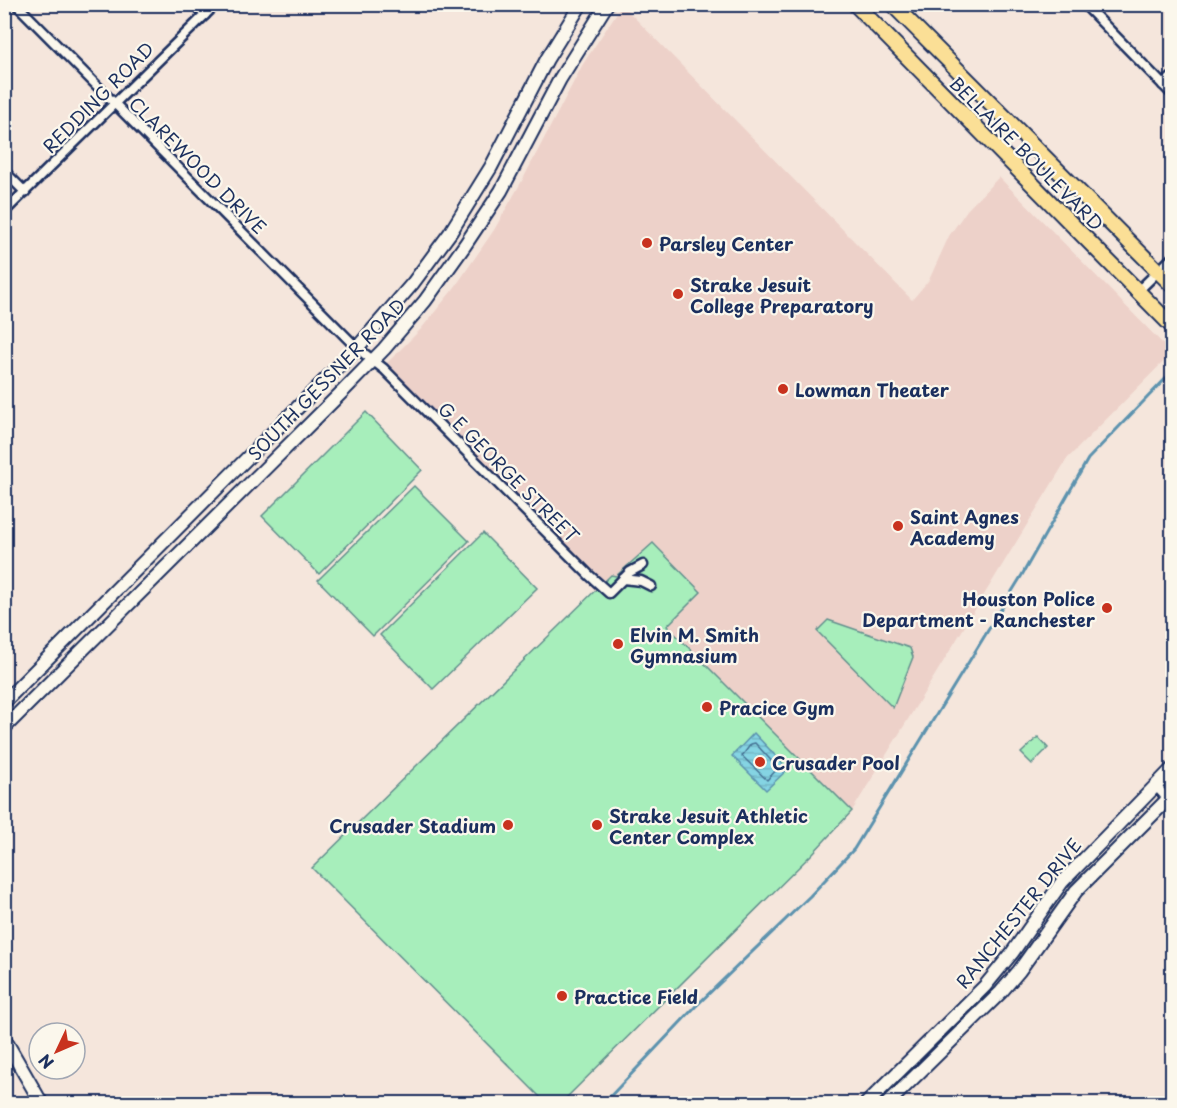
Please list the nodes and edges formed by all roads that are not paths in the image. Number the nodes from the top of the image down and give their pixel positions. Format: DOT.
graph roads {
  1 [pos="16,4"];
  2 [pos="195,4"];
  3 [pos="216,4"];
  4 [pos="581,4"];
  5 [pos="607,4"];
  6 [pos="855,4"];
  7 [pos="892,4"];
  8 [pos="1084,4"];
  9 [pos="205,15"];
  10 [pos="914,27"];
  11 [pos="896,46"];
  12 [pos="1173,77"];
  13 [pos="1164,85"];
  14 [pos="1173,94"];
  15 [pos="114,104"];
  16 [pos="1040,153"];
  17 [pos="4,171"];
  18 [pos="1020,172"];
  19 [pos="25,192"];
  20 [pos="4,212"];
  21 [pos="1173,258"];
  22 [pos="1159,272"];
  23 [pos="1173,285"];
  24 [pos="1138,291"];
  25 [pos="1173,326"];
  26 [pos="357,348"];
  27 [pos="372,359"];
  28 [pos="257,448"];
  29 [pos="271,463"];
  30 [pos="169,536"];
  31 [pos="184,551"];
  32 [pos="643,565"];
  33 [pos="623,579"];
  34 [pos="651,586"];
  35 [pos="84,622"];
  36 [pos="97,637"];
  37 [pos="4,702"];
  38 [pos="6,725"];
  39 [pos="1173,770"];
  40 [pos="1156,786"];
  41 [pos="1171,799"];
  42 [pos="1062,882"];
  43 [pos="1076,891"];
  44 [pos="963,1008"];
  45 [pos="974,1019"];
  46 [pos="4,1038"];
  47 [pos="42,1104"];
  48 [pos="866,1104"];
  49 [pos="887,1104"];
  1 -- 15 [label="street, CLAREWOOD DRIVE"];
  2 -- 9 [label="street"];
  3 -- 9 [label="street, REDDING ROAD"];
  4 -- 26 [label="main road, SOUTH GESSNER ROAD"];
  5 -- 27 [label="main road, SOUTH GESSNER ROAD"];
  6 -- 11 [label="main road, BELLAIRE BOULEVARD"];
  7 -- 10 [label="main road, BELLAIRE BOULEVARD"];
  8 -- 13 [label="street"];
  9 -- 15 [label="street, REDDING ROAD"];
  10 -- 11 [label="main road"];
  10 -- 16 [label="main road, BELLAIRE BOULEVARD"];
  11 -- 18 [label="main road, BELLAIRE BOULEVARD"];
  12 -- 13 [label="street"];
  13 -- 14 [label="street"];
  15 -- 19 [label="street, REDDING ROAD"];
  15 -- 26 [label="street, CLAREWOOD DRIVE"];
  16 -- 18 [label="main road"];
  16 -- 22 [label="main road, BELLAIRE BOULEVARD"];
  17 -- 19 [label="street"];
  18 -- 24 [label="main road, BELLAIRE BOULEVARD"];
  19 -- 20 [label="street, REDDING ROAD"];
  21 -- 22 [label="street"];
  22 -- 23 [label="main road, BELLAIRE BOULEVARD"];
  22 -- 24 [label="street"];
  24 -- 25 [label="main road, BELLAIRE BOULEVARD"];
  26 -- 27 [label="street, CLAREWOOD DRIVE"];
  26 -- 28 [label="main road, SOUTH GESSNER ROAD"];
  27 -- 29 [label="main road, SOUTH GESSNER ROAD"];
  27 -- 33 [label="street, G E GEORGE STREET"];
  28 -- 29 [label="main road"];
  28 -- 30 [label="main road, SOUTH GESSNER ROAD"];
  29 -- 31 [label="main road, SOUTH GESSNER ROAD"];
  30 -- 31 [label="main road"];
  30 -- 35 [label="main road, SOUTH GESSNER ROAD"];
  31 -- 36 [label="main road, SOUTH GESSNER ROAD"];
  32 -- 33 [label="street, G E GEORGE STREET"];
  33 -- 34 [label="street, G E GEORGE STREET"];
  35 -- 36 [label="main road"];
  35 -- 37 [label="main road, SOUTH GESSNER ROAD"];
  36 -- 38 [label="main road, SOUTH GESSNER ROAD"];
  39 -- 40 [label="main road, RANCHESTER DRIVE"];
  40 -- 41 [label="street"];
  40 -- 42 [label="main road, RANCHESTER DRIVE"];
  41 -- 43 [label="main road, RANCHESTER DRIVE"];
  42 -- 43 [label="main road"];
  42 -- 44 [label="main road, RANCHESTER DRIVE"];
  43 -- 45 [label="main road, RANCHESTER DRIVE"];
  44 -- 45 [label="main road"];
  44 -- 48 [label="main road, RANCHESTER DRIVE"];
  45 -- 49 [label="main road, RANCHESTER DRIVE"];
  46 -- 47 [label="main road"];
}
